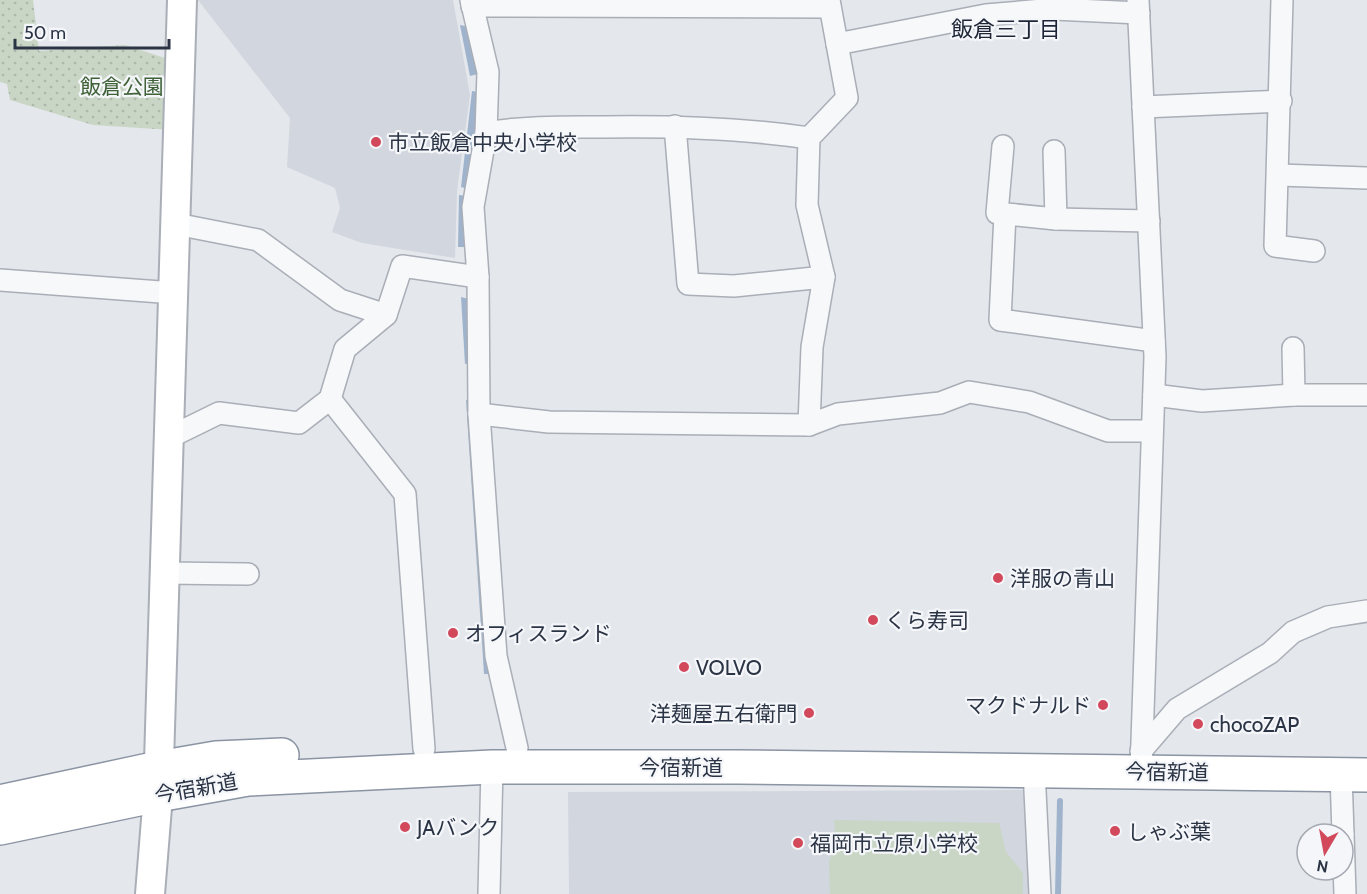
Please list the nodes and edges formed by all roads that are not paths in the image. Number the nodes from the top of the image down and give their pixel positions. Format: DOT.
graph roads {
  1 [pos="182,0"];
  2 [pos="1282,0"];
  3 [pos="472,3"];
  4 [pos="656,3"];
  5 [pos="830,4"];
  6 [pos="1139,6"];
  7 [pos="837,44"];
  8 [pos="1281,101"];
  9 [pos="1143,106"];
  10 [pos="675,126"];
  11 [pos="486,133"];
  12 [pos="810,138"];
  13 [pos="1003,146"];
  14 [pos="1054,151"];
  15 [pos="1279,175"];
  16 [pos="1367,178"];
  17 [pos="1005,214"];
  18 [pos="1056,219"];
  19 [pos="1149,221"];
  20 [pos="176,224"];
  21 [pos="1314,251"];
  22 [pos="478,276"];
  23 [pos="824,277"];
  24 [pos="0,280"];
  25 [pos="174,293"];
  26 [pos="386,315"];
  27 [pos="1154,341"];
  28 [pos="1293,348"];
  29 [pos="1154,395"];
  30 [pos="1294,395"];
  31 [pos="1367,395"];
  32 [pos="330,399"];
  33 [pos="479,414"];
  34 [pos="809,424"];
  35 [pos="1152,431"];
  36 [pos="168,438"];
  37 [pos="164,573"];
  38 [pos="248,574"];
  39 [pos="1367,611"];
  40 [pos="424,749"];
  41 [pos="505,758"];
  42 [pos="1141,761"];
  43 [pos="1358,769"];
  44 [pos="1034,770"];
  45 [pos="158,781"];
  46 [pos="0,802"];
  47 [pos="1346,822"];
  48 [pos="0,828"];
  49 [pos="150,894"];
  50 [pos="489,894"];
  51 [pos="1040,894"];
  1 -- 20 [label="street"];
  2 -- 8 [label="street"];
  3 -- 4 [label="street"];
  3 -- 11 [label="street"];
  4 -- 5 [label="street"];
  5 -- 7 [label="street"];
  6 -- 7 [label="street"];
  6 -- 9 [label="street"];
  7 -- 12 [label="street"];
  8 -- 9 [label="street"];
  8 -- 15 [label="street"];
  9 -- 19 [label="street"];
  10 -- 11 [label="street"];
  10 -- 12 [label="street"];
  10 -- 23 [label="street"];
  11 -- 22 [label="street"];
  12 -- 23 [label="street"];
  13 -- 17 [label="street"];
  14 -- 18 [label="street"];
  15 -- 16 [label="street"];
  15 -- 21 [label="street"];
  17 -- 18 [label="street"];
  17 -- 27 [label="street"];
  18 -- 19 [label="street"];
  19 -- 27 [label="street"];
  20 -- 25 [label="street"];
  20 -- 26 [label="street"];
  22 -- 26 [label="street"];
  22 -- 33 [label="street"];
  23 -- 34 [label="street"];
  24 -- 25 [label="street"];
  25 -- 36 [label="street"];
  26 -- 32 [label="street"];
  27 -- 29 [label="street"];
  28 -- 30 [label="street"];
  29 -- 30 [label="street"];
  29 -- 35 [label="street"];
  30 -- 31 [label="street"];
  32 -- 36 [label="street"];
  32 -- 40 [label="street"];
  33 -- 34 [label="street"];
  33 -- 41 [label="street"];
  34 -- 35 [label="street"];
  35 -- 42 [label="street"];
  36 -- 37 [label="street"];
  37 -- 38 [label="street"];
  37 -- 45 [label="street"];
  39 -- 42 [label="street"];
  40 -- 41 [label="highway, 今宿新道"];
  40 -- 45 [label="highway, 今宿新道"];
  41 -- 42 [label="highway, 今宿新道"];
  41 -- 44 [label="highway, 今宿新道"];
  41 -- 45 [label="highway, 今宿新道"];
  41 -- 50 [label="street"];
  42 -- 43 [label="highway, 今宿新道"];
  42 -- 44 [label="highway, 今宿新道"];
  43 -- 47 [label="street"];
  44 -- 51 [label="street"];
  45 -- 46 [label="highway, 今宿新道"];
  45 -- 48 [label="highway, 今宿新道"];
  45 -- 49 [label="street"];
}
